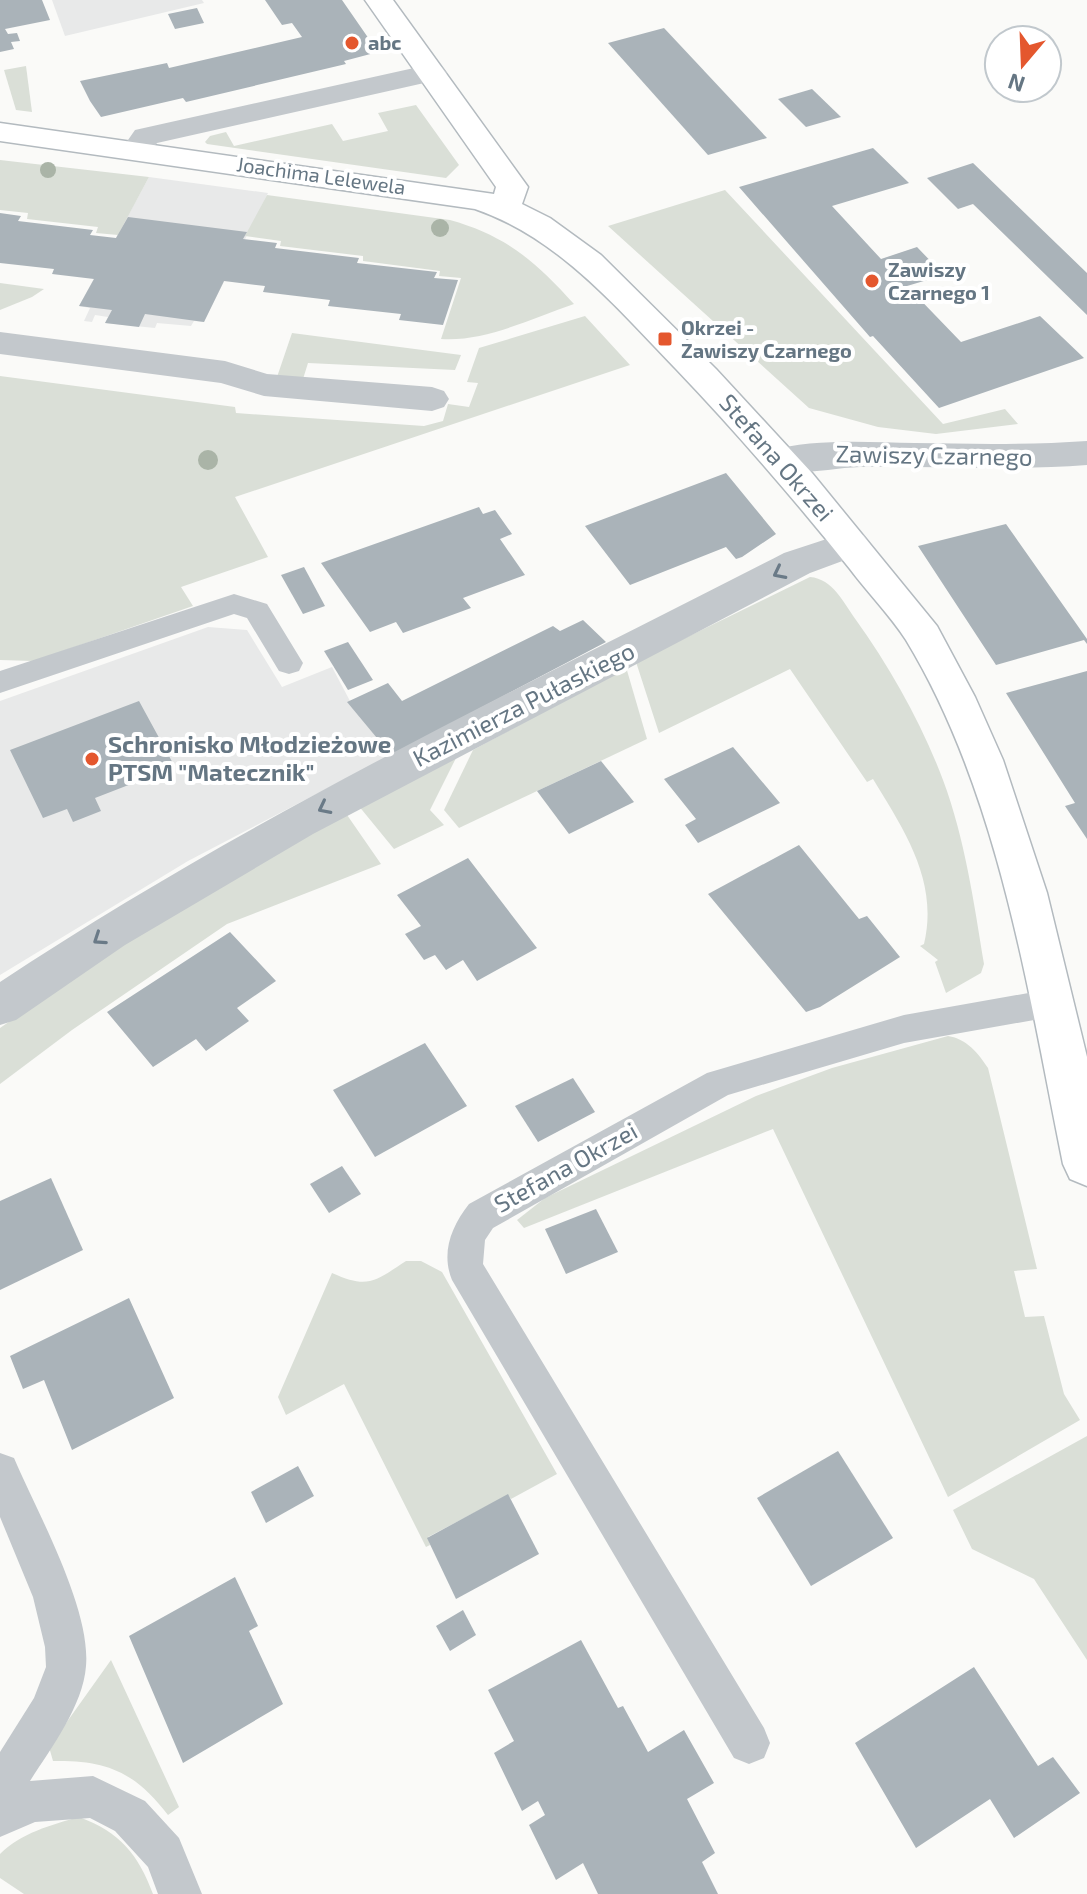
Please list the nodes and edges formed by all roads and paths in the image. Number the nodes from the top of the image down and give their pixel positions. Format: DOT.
graph roads {
  1 [pos="379,0"];
  2 [pos="432,73"];
  3 [pos="0,132"];
  4 [pos="136,150"];
  5 [pos="505,206"];
  6 [pos="0,343"];
  7 [pos="432,399"];
  8 [pos="1087,453"];
  9 [pos="781,460"];
  10 [pos="851,544"];
  11 [pos="289,663"];
  12 [pos="0,682"];
  13 [pos="1051,1003"];
  14 [pos="0,1006"];
  15 [pos="1087,1164"];
  16 [pos="0,1472"];
  17 [pos="749,1743"];
  18 [pos="0,1791"];
  19 [pos="0,1816"];
  20 [pos="180,1894"];
  1 -- 2 [label="street"];
  2 -- 4 [label="street"];
  2 -- 5 [label="street"];
  3 -- 4 [label="street, Joachima Lelewela"];
  4 -- 5 [label="street, Joachima Lelewela"];
  5 -- 9 [label="street, Stefana Okrzei"];
  6 -- 7 [label="street"];
  8 -- 9 [label="street, Zawiszy Czarnego"];
  9 -- 10 [label="street, Stefana Okrzei"];
  10 -- 13 [label="street, Stefana Okrzei"];
  10 -- 14 [label="street, Kazimierza Pułaskiego, one-way"];
  11 -- 12 [label="lane"];
  13 -- 15 [label="street, Stefana Okrzei"];
  13 -- 17 [label="lane, Stefana Okrzei"];
  16 -- 18 [label="lane"];
  19 -- 20 [label="lane"];
}
